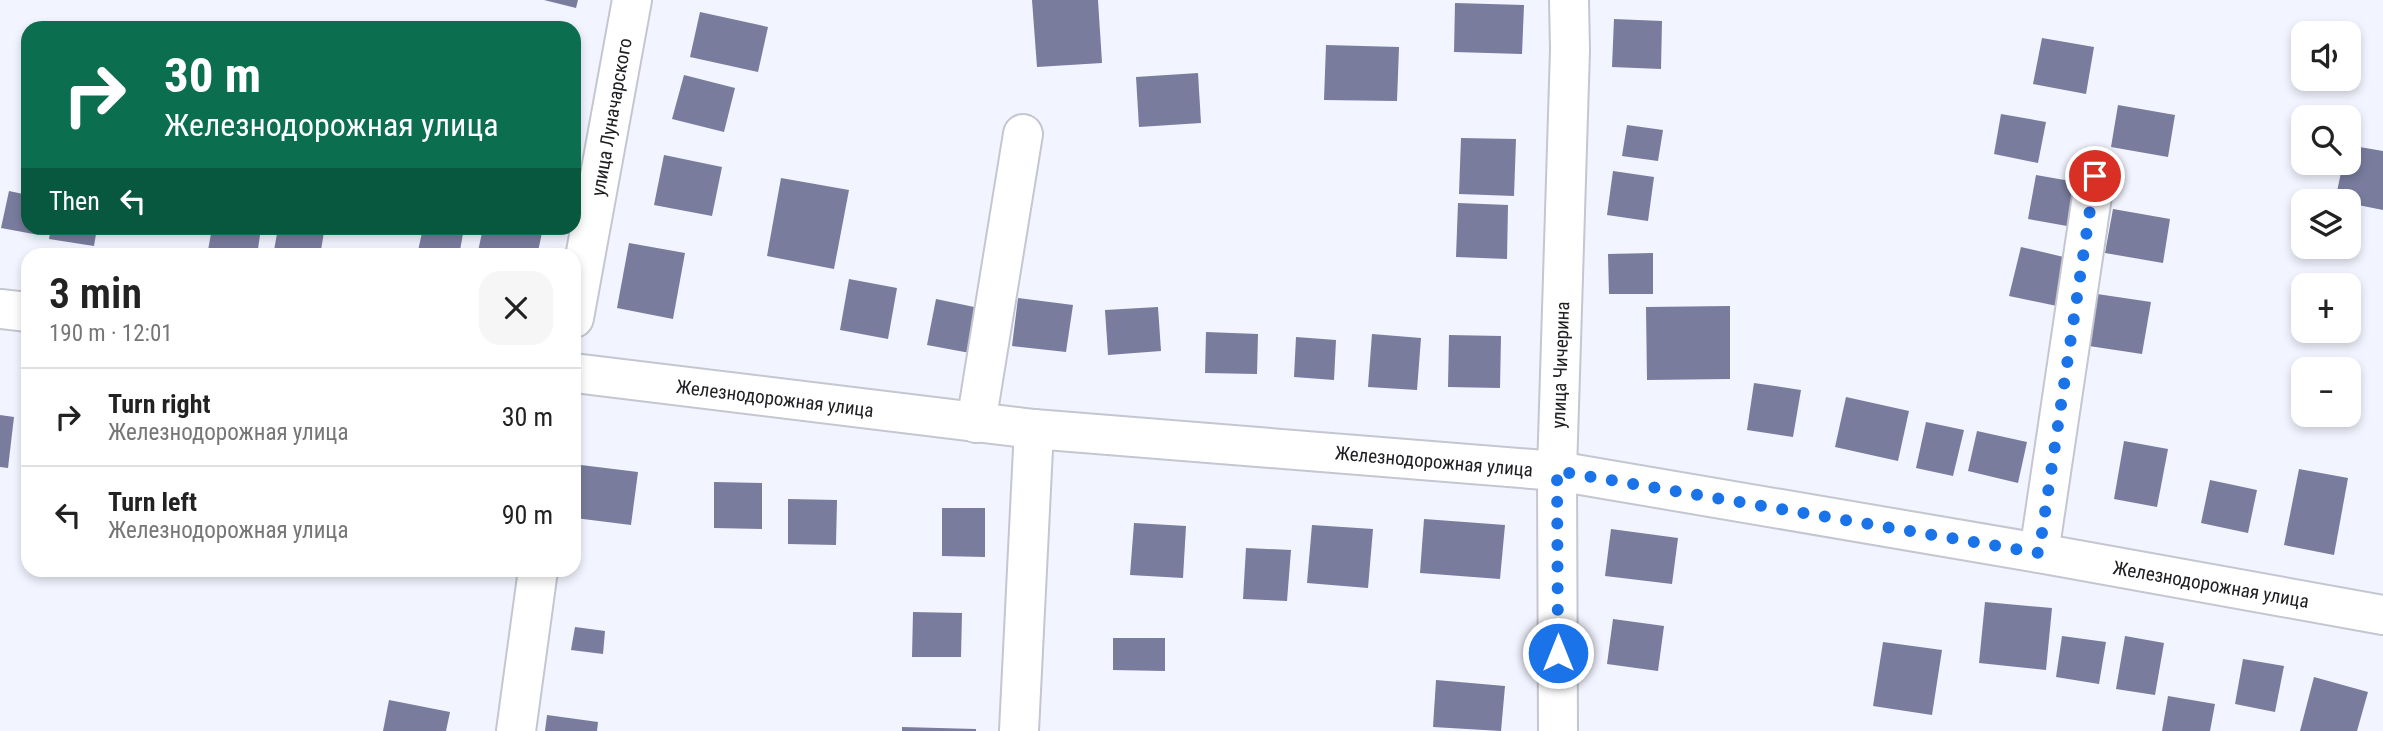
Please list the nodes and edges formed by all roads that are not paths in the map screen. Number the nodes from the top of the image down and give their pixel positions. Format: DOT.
graph roads {
  1 [pos="632,0"];
  2 [pos="1569,0"];
  3 [pos="1023,134"];
  4 [pos="2095,176"];
  5 [pos="581,280"];
  6 [pos="0,309"];
  7 [pos="21,311"];
  8 [pos="581,374"];
  9 [pos="976,423"];
  10 [pos="1034,429"];
  11 [pos="1557,471"];
  12 [pos="2039,553"];
  13 [pos="537,577"];
  14 [pos="2383,615"];
  15 [pos="516,731"];
  16 [pos="1019,731"];
  17 [pos="1558,731"];
  1 -- 5 [label="street, улица Луначарского"];
  2 -- 11 [label="street, улица Чичерина"];
  3 -- 9 [label="street"];
  4 -- 12 [label="street"];
  6 -- 7 [label="street"];
  8 -- 9 [label="street, Железнодорожная улица"];
  9 -- 10 [label="street, Железнодорожная улица"];
  10 -- 11 [label="street, Железнодорожная улица"];
  10 -- 16 [label="street"];
  11 -- 12 [label="street, Железнодорожная улица"];
  11 -- 17 [label="street, улица Чичерина"];
  12 -- 14 [label="street, Железнодорожная улица"];
  13 -- 15 [label="street"];
}
